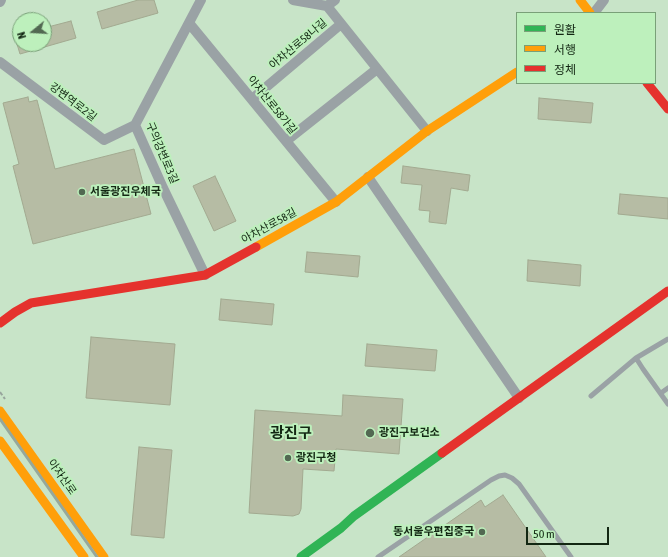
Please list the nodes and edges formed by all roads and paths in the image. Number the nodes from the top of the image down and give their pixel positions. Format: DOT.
graph roads {
  1 [pos="201,0"];
  2 [pos="293,0"];
  3 [pos="580,0"];
  4 [pos="604,0"];
  5 [pos="331,3"];
  6 [pos="589,12"];
  7 [pos="595,12"];
  8 [pos="189,23"];
  9 [pos="341,24"];
  10 [pos="0,62"];
  11 [pos="378,69"];
  12 [pos="516,73"];
  13 [pos="648,84"];
  14 [pos="252,99"];
  15 [pos="668,109"];
  16 [pos="135,125"];
  17 [pos="427,131"];
  18 [pos="286,141"];
  19 [pos="368,177"];
  20 [pos="336,202"];
  21 [pos="206,275"];
  22 [pos="668,291"];
  23 [pos="0,323"];
  24 [pos="668,339"];
  25 [pos="636,358"];
  26 [pos="668,388"];
  27 [pos="661,393"];
  28 [pos="591,396"];
  29 [pos="519,398"];
  30 [pos="668,404"];
  31 [pos="0,411"];
  32 [pos="0,441"];
  33 [pos="100,556"];
  34 [pos="84,557"];
  35 [pos="301,557"];
  36 [pos="378,557"];
  37 [pos="571,557"];
  1 -- 8 [label="street, 구의강변로3길"];
  2 -- 5 [label="street"];
  3 -- 6 [label="street"];
  4 -- 7 [label="street"];
  5 -- 9 [label="street, 아차산로58나길"];
  8 -- 14 [label="street, 아차산로58가길"];
  8 -- 16 [label="street, 구의강변로3길"];
  9 -- 11 [label="street, 아차산로58나길"];
  9 -- 14 [label="street, 아차산로58나길"];
  10 -- 16 [label="street, 강변역로2길"];
  11 -- 17 [label="street, 아차산로58나길"];
  11 -- 18 [label="street"];
  12 -- 17 [label="street, 아차산로58길"];
  13 -- 15 [label="street"];
  14 -- 18 [label="street, 아차산로58가길"];
  16 -- 21 [label="street, 구의강변로3길"];
  17 -- 19 [label="street, 아차산로58길"];
  18 -- 20 [label="street, 아차산로58가길"];
  19 -- 20 [label="street, 아차산로58길"];
  19 -- 29 [label="street"];
  20 -- 21 [label="street, 아차산로58길"];
  21 -- 23 [label="street, 아차산로58길"];
  22 -- 29 [label="street"];
  24 -- 25 [label="lane"];
  25 -- 27 [label="lane"];
  25 -- 28 [label="lane"];
  26 -- 27 [label="lane"];
  27 -- 30 [label="lane"];
  29 -- 35 [label="street"];
  31 -- 33 [label="street, 아차산로"];
  32 -- 34 [label="street"];
  36 -- 37 [label="lane"];
}
